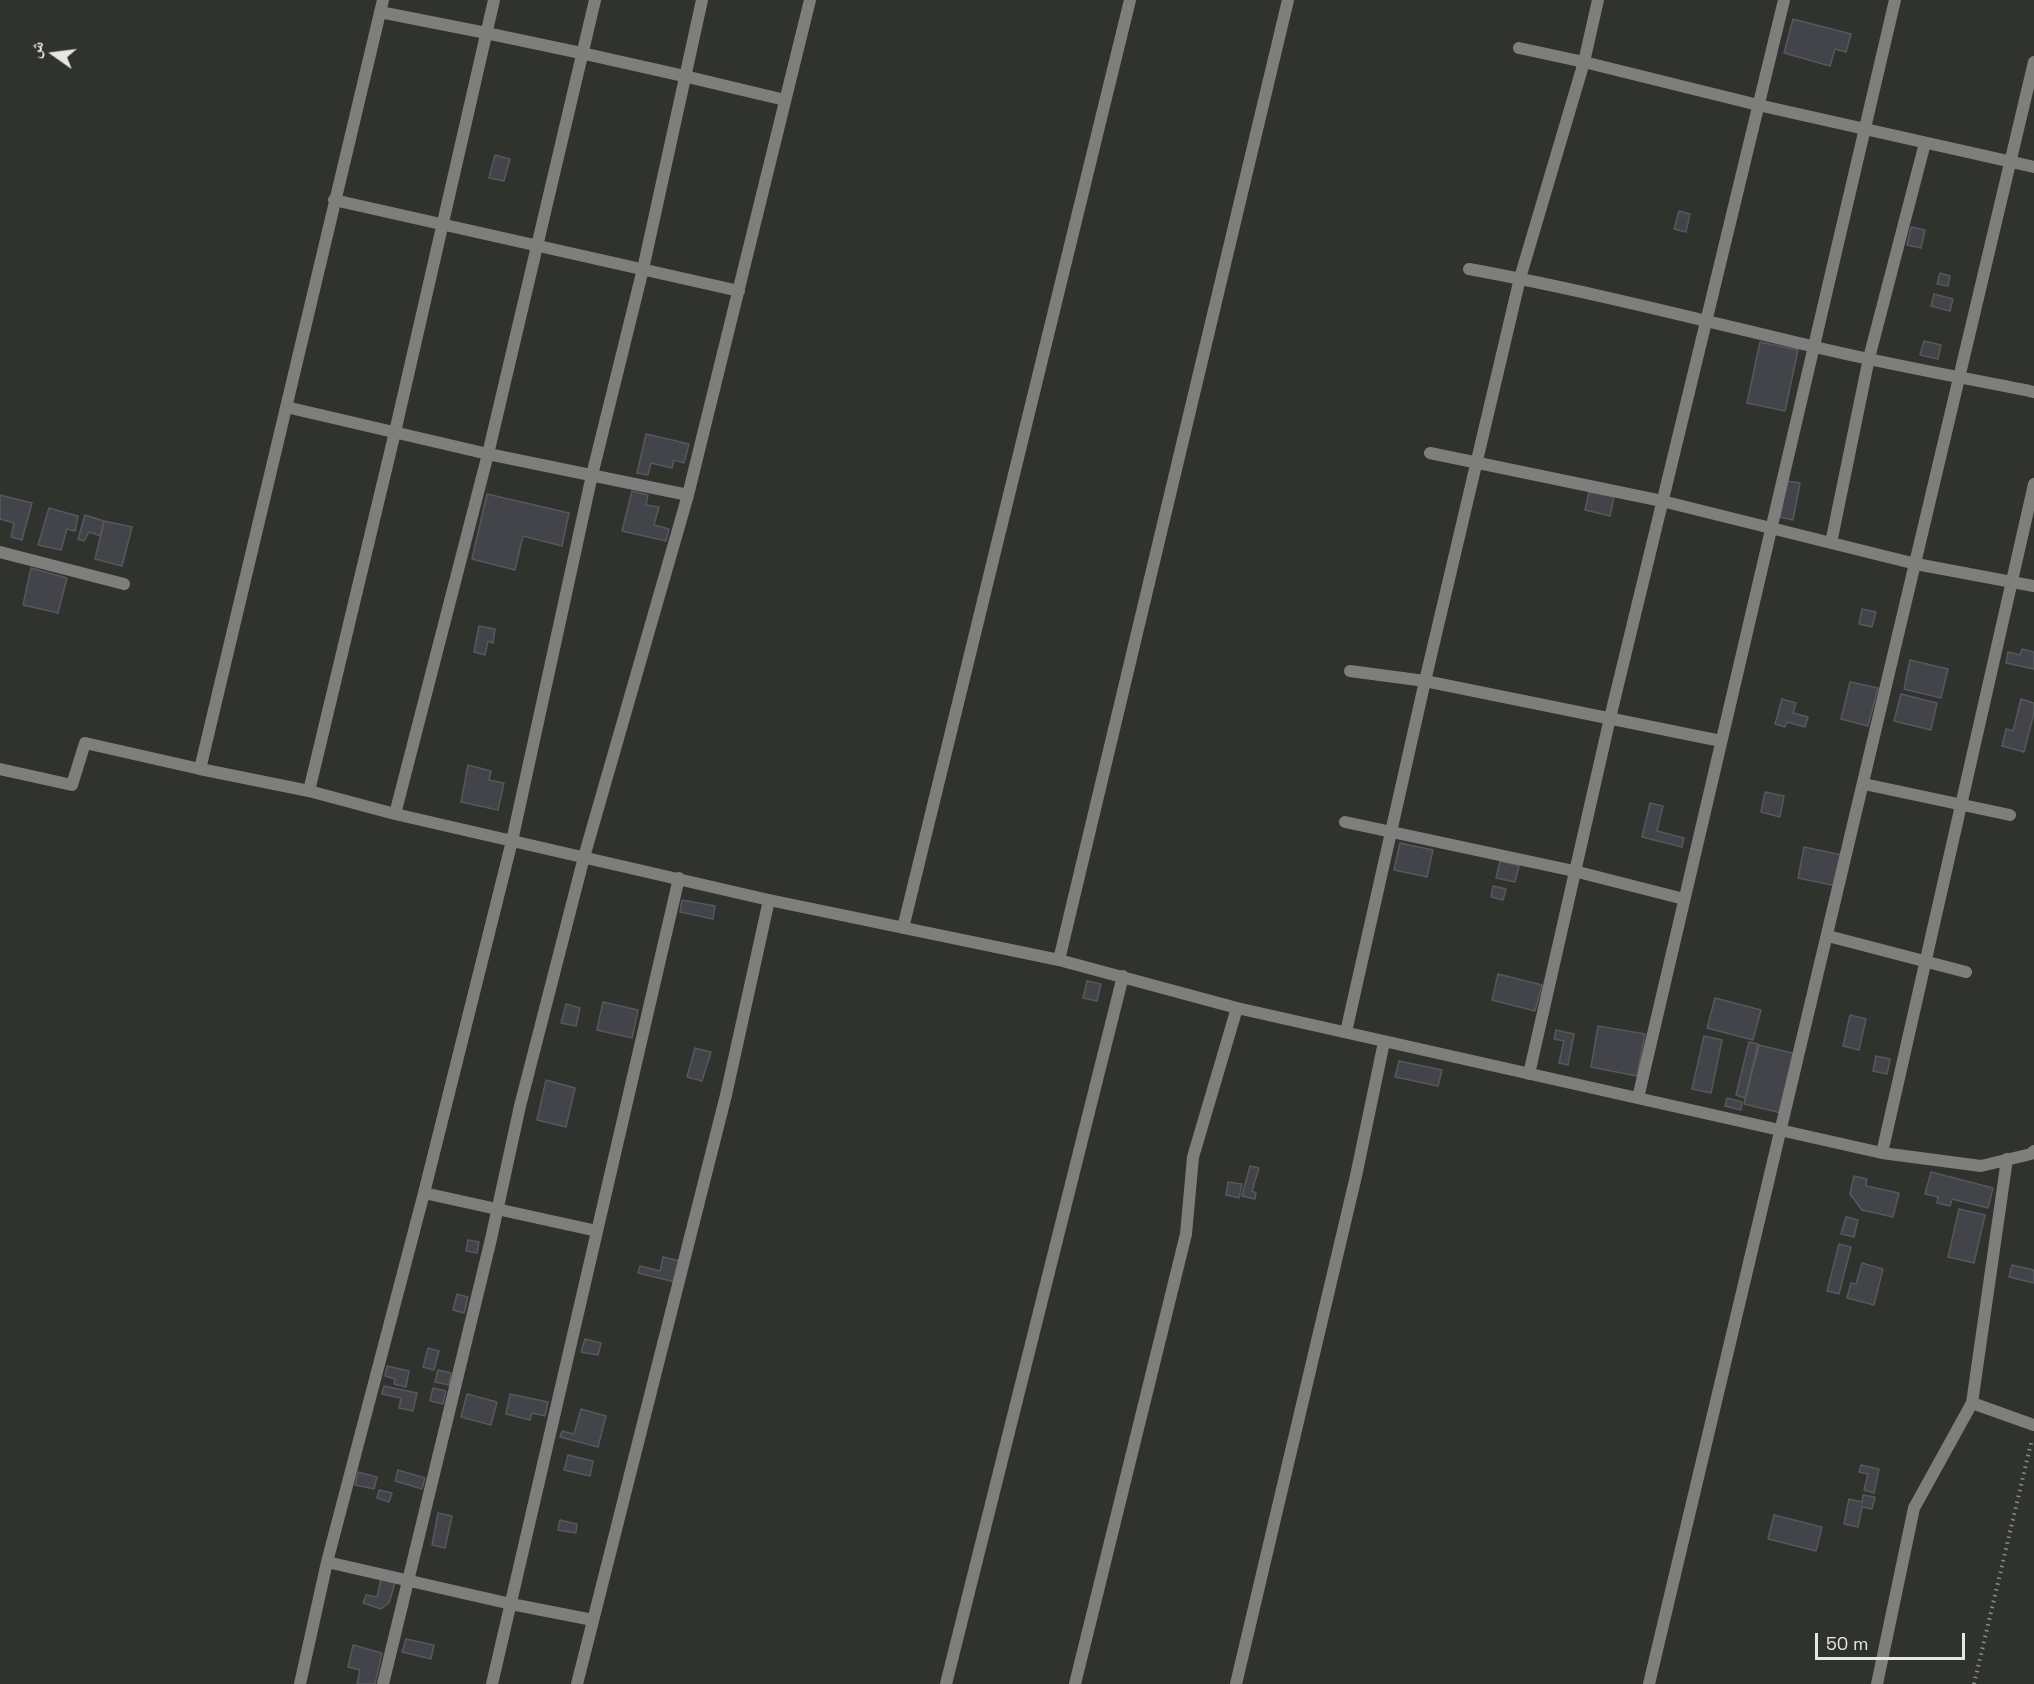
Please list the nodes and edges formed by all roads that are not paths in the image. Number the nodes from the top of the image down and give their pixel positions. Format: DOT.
graph roads {
  1 [pos="494,0"];
  2 [pos="595,0"];
  3 [pos="702,0"];
  4 [pos="810,0"];
  5 [pos="1130,0"];
  6 [pos="1288,0"];
  7 [pos="1598,0"];
  8 [pos="1784,0"];
  9 [pos="1895,0"];
  10 [pos="381,6"];
  11 [pos="487,33"];
  12 [pos="1519,48"];
  13 [pos="582,54"];
  14 [pos="1584,62"];
  15 [pos="2034,62"];
  16 [pos="685,76"];
  17 [pos="785,100"];
  18 [pos="1758,105"];
  19 [pos="1865,128"];
  20 [pos="1924,143"];
  21 [pos="2011,161"];
  22 [pos="2034,167"];
  23 [pos="334,200"];
  24 [pos="442,225"];
  25 [pos="536,246"];
  26 [pos="1469,268"];
  27 [pos="643,269"];
  28 [pos="1520,278"];
  29 [pos="739,291"];
  30 [pos="1706,320"];
  31 [pos="1814,347"];
  32 [pos="1869,358"];
  33 [pos="1959,377"];
  34 [pos="2034,392"];
  35 [pos="286,407"];
  36 [pos="395,432"];
  37 [pos="488,453"];
  38 [pos="1430,453"];
  39 [pos="1477,463"];
  40 [pos="592,475"];
  41 [pos="2034,484"];
  42 [pos="688,495"];
  43 [pos="1662,501"];
  44 [pos="1771,528"];
  45 [pos="1831,543"];
  46 [pos="0,552"];
  47 [pos="1916,564"];
  48 [pos="2012,580"];
  49 [pos="124,584"];
  50 [pos="2034,586"];
  51 [pos="1350,671"];
  52 [pos="1425,681"];
  53 [pos="1610,718"];
  54 [pos="1722,741"];
  55 [pos="0,769"];
  56 [pos="200,769"];
  57 [pos="1864,784"];
  58 [pos="309,791"];
  59 [pos="1961,805"];
  60 [pos="395,814"];
  61 [pos="2010,815"];
  62 [pos="1345,822"];
  63 [pos="1391,832"];
  64 [pos="512,841"];
  65 [pos="584,857"];
  66 [pos="1574,871"];
  67 [pos="679,878"];
  68 [pos="1684,898"];
  69 [pos="769,900"];
  70 [pos="903,928"];
  71 [pos="1828,936"];
  72 [pos="1059,960"];
  73 [pos="1925,962"];
  74 [pos="1966,972"];
  75 [pos="1123,976"];
  76 [pos="1237,1008"];
  77 [pos="1346,1032"];
  78 [pos="1384,1042"];
  79 [pos="1529,1074"];
  80 [pos="1638,1098"];
  81 [pos="1782,1131"];
  82 [pos="2034,1151"];
  83 [pos="1882,1153"];
  84 [pos="2007,1160"];
  85 [pos="424,1192"];
  86 [pos="497,1209"];
  87 [pos="597,1231"];
  88 [pos="1972,1403"];
  89 [pos="2034,1425"];
  90 [pos="327,1562"];
  91 [pos="407,1580"];
  92 [pos="511,1604"];
  93 [pos="593,1620"];
  94 [pos="300,1684"];
  95 [pos="383,1684"];
  96 [pos="492,1684"];
  97 [pos="577,1684"];
  98 [pos="945,1684"];
  99 [pos="1075,1684"];
  100 [pos="1236,1684"];
  101 [pos="1649,1684"];
  102 [pos="1877,1684"];
  1 -- 11 [label="street"];
  2 -- 13 [label="street"];
  3 -- 16 [label="street"];
  4 -- 17 [label="street"];
  5 -- 70 [label="street"];
  6 -- 72 [label="street"];
  7 -- 14 [label="street"];
  8 -- 18 [label="street"];
  9 -- 19 [label="street"];
  10 -- 11 [label="street"];
  10 -- 23 [label="street"];
  11 -- 13 [label="street"];
  11 -- 24 [label="street"];
  12 -- 14 [label="street"];
  13 -- 16 [label="street"];
  13 -- 25 [label="street"];
  14 -- 18 [label="street"];
  14 -- 28 [label="street"];
  15 -- 21 [label="street"];
  16 -- 17 [label="street"];
  16 -- 27 [label="street"];
  17 -- 29 [label="street"];
  18 -- 19 [label="street"];
  18 -- 30 [label="street"];
  19 -- 20 [label="street"];
  19 -- 31 [label="street"];
  20 -- 21 [label="street"];
  20 -- 32 [label="street"];
  21 -- 22 [label="street"];
  21 -- 33 [label="street"];
  23 -- 24 [label="street"];
  23 -- 35 [label="street"];
  24 -- 25 [label="street"];
  24 -- 36 [label="street"];
  25 -- 27 [label="street"];
  25 -- 37 [label="street"];
  26 -- 28 [label="street"];
  27 -- 29 [label="street"];
  27 -- 40 [label="street"];
  28 -- 30 [label="street"];
  28 -- 39 [label="street"];
  29 -- 42 [label="street"];
  30 -- 31 [label="street"];
  30 -- 43 [label="street"];
  31 -- 32 [label="street"];
  31 -- 44 [label="street"];
  32 -- 33 [label="street"];
  32 -- 45 [label="street"];
  33 -- 34 [label="street"];
  33 -- 47 [label="street"];
  35 -- 36 [label="street"];
  35 -- 56 [label="street"];
  36 -- 37 [label="street"];
  36 -- 58 [label="street"];
  37 -- 40 [label="street"];
  37 -- 60 [label="street"];
  38 -- 39 [label="street"];
  39 -- 43 [label="street"];
  39 -- 52 [label="street"];
  40 -- 42 [label="street"];
  40 -- 64 [label="street"];
  41 -- 48 [label="street"];
  42 -- 65 [label="street"];
  43 -- 44 [label="street"];
  43 -- 53 [label="street"];
  44 -- 45 [label="street"];
  44 -- 54 [label="street"];
  45 -- 47 [label="street"];
  46 -- 49 [label="street"];
  47 -- 48 [label="street"];
  47 -- 57 [label="street"];
  48 -- 50 [label="street"];
  48 -- 59 [label="street"];
  51 -- 52 [label="street"];
  52 -- 53 [label="street"];
  52 -- 63 [label="street"];
  53 -- 54 [label="street"];
  53 -- 66 [label="street"];
  54 -- 68 [label="street"];
  55 -- 56 [label="street"];
  56 -- 58 [label="street"];
  57 -- 59 [label="street"];
  57 -- 71 [label="street"];
  58 -- 60 [label="street"];
  59 -- 61 [label="street"];
  59 -- 73 [label="street"];
  60 -- 64 [label="street"];
  62 -- 63 [label="street"];
  63 -- 66 [label="street"];
  63 -- 77 [label="street"];
  64 -- 65 [label="street"];
  64 -- 85 [label="street"];
  65 -- 67 [label="street"];
  65 -- 86 [label="street"];
  66 -- 68 [label="street"];
  66 -- 79 [label="street"];
  67 -- 69 [label="street"];
  67 -- 87 [label="street"];
  68 -- 80 [label="street"];
  69 -- 70 [label="street"];
  69 -- 93 [label="street"];
  70 -- 72 [label="street"];
  71 -- 73 [label="street"];
  71 -- 81 [label="street"];
  72 -- 75 [label="street"];
  73 -- 74 [label="street"];
  73 -- 83 [label="street"];
  75 -- 76 [label="street"];
  75 -- 98 [label="street"];
  76 -- 77 [label="street"];
  76 -- 99 [label="street"];
  77 -- 78 [label="street"];
  78 -- 79 [label="street"];
  78 -- 100 [label="street"];
  79 -- 80 [label="street"];
  80 -- 81 [label="street"];
  81 -- 83 [label="street"];
  81 -- 101 [label="street"];
  82 -- 84 [label="street"];
  83 -- 84 [label="street"];
  84 -- 88 [label="street"];
  85 -- 86 [label="street"];
  85 -- 90 [label="street"];
  86 -- 87 [label="street"];
  86 -- 91 [label="street"];
  87 -- 92 [label="street"];
  88 -- 89 [label="street"];
  88 -- 102 [label="street"];
  90 -- 91 [label="street"];
  90 -- 94 [label="street"];
  91 -- 92 [label="street"];
  91 -- 95 [label="street"];
  92 -- 93 [label="street"];
  92 -- 96 [label="street"];
  93 -- 97 [label="street"];
}
